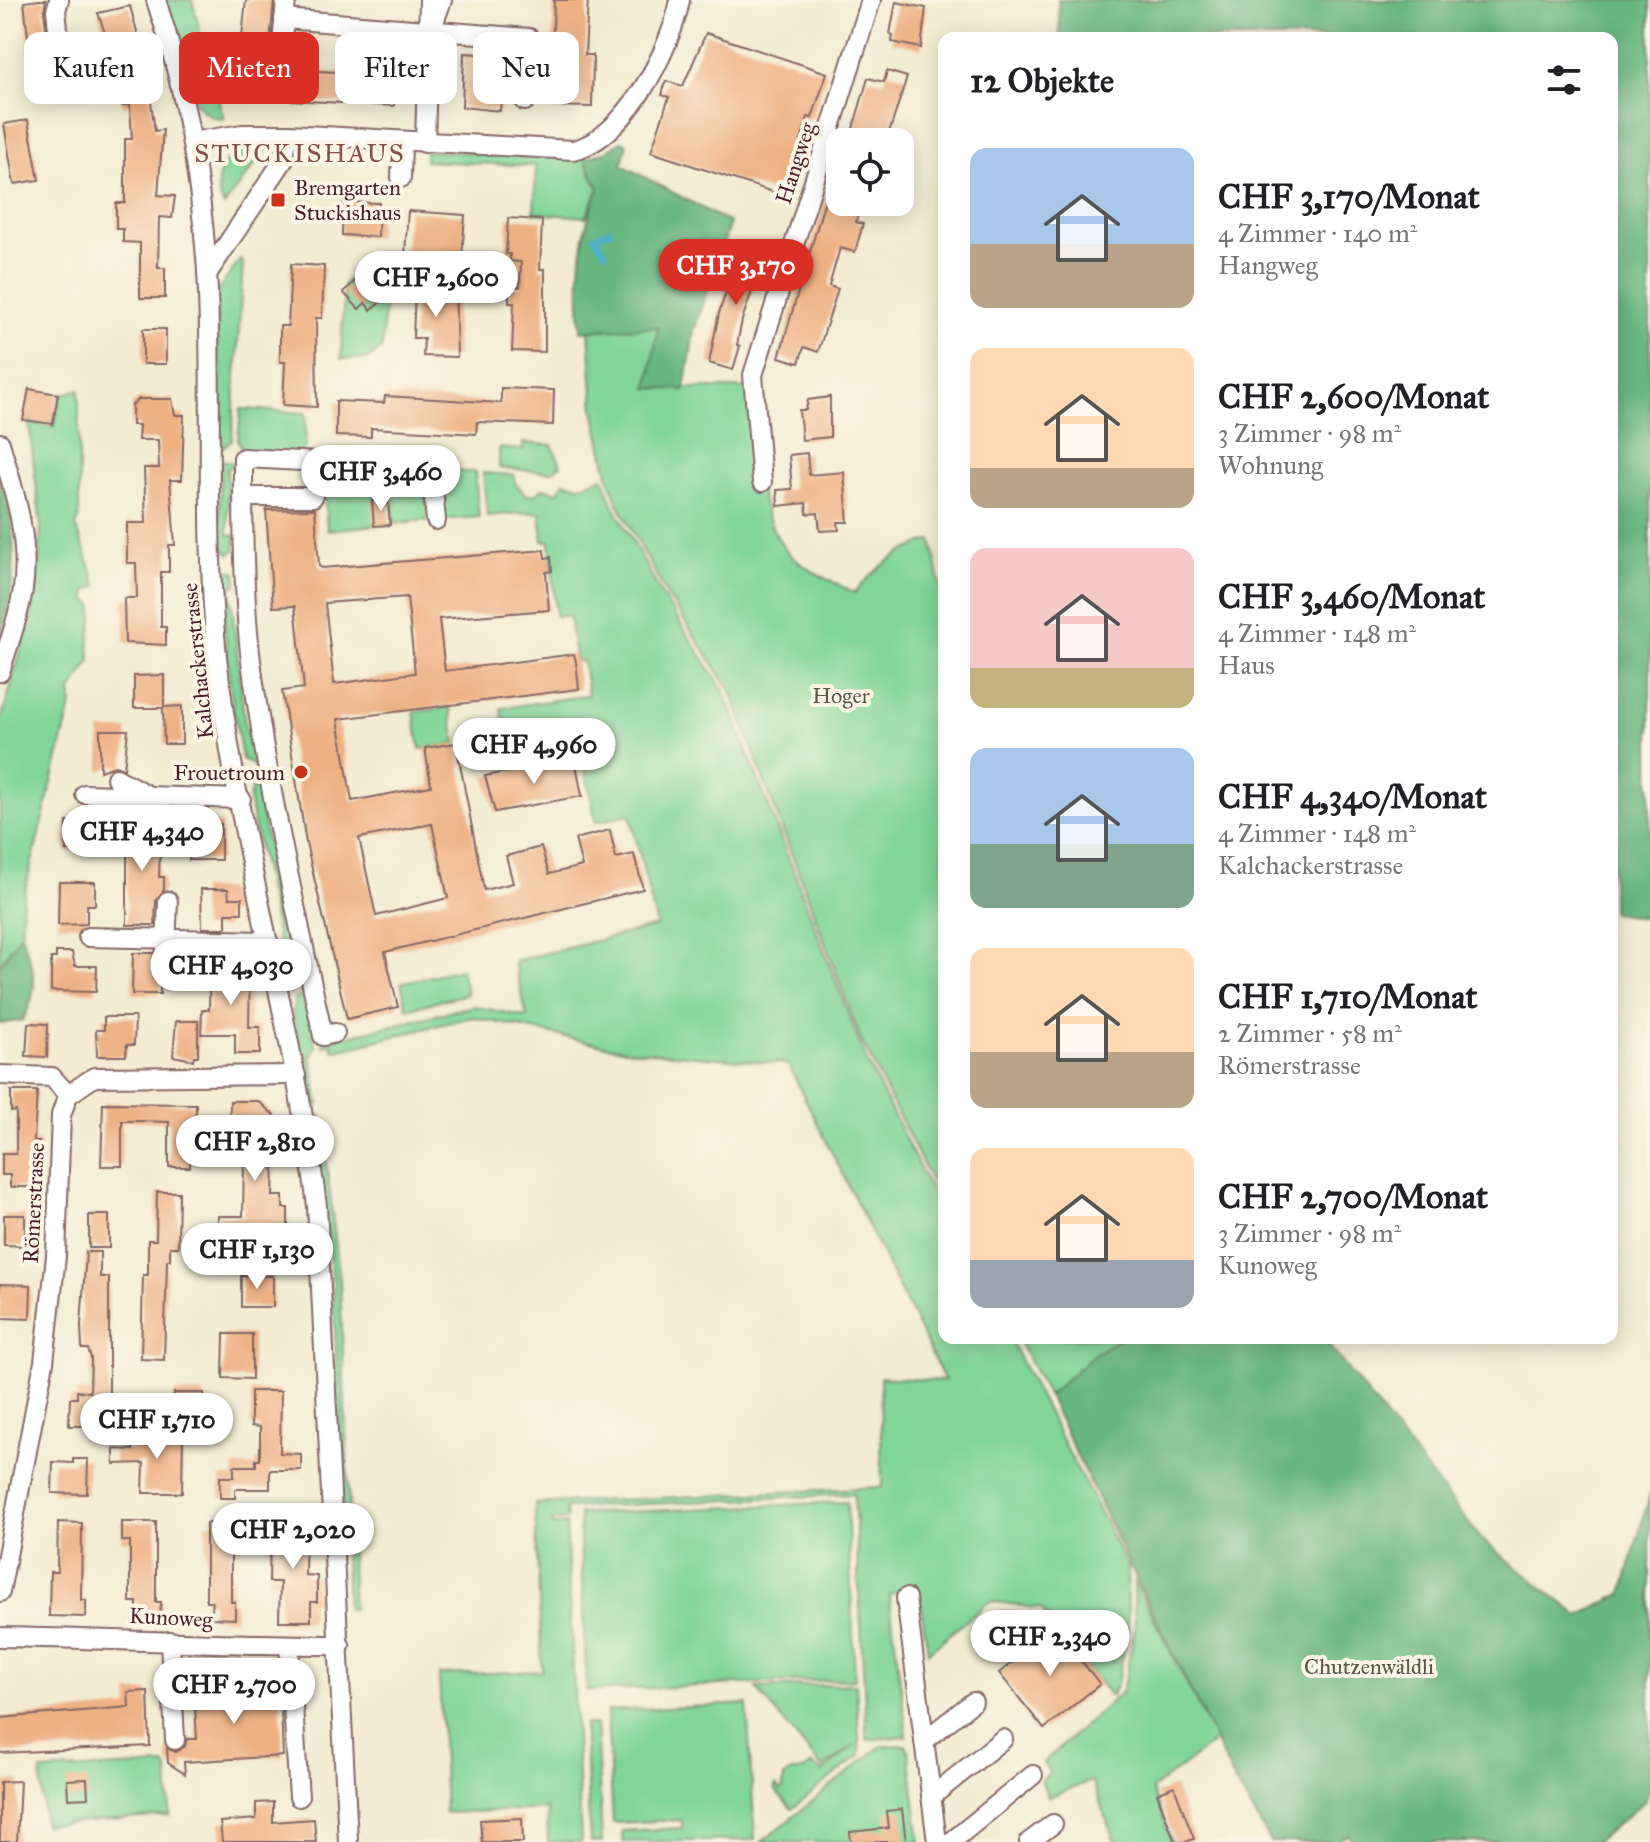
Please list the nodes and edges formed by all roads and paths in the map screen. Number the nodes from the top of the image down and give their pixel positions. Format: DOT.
graph roads {
  1 [pos="59,0"];
  2 [pos="156,0"];
  3 [pos="429,0"];
  4 [pos="442,0"];
  5 [pos="680,0"];
  6 [pos="871,0"];
  7 [pos="285,9"];
  8 [pos="431,31"];
  9 [pos="58,32"];
  10 [pos="283,32"];
  11 [pos="473,34"];
  12 [pos="288,134"];
  13 [pos="402,141"];
  14 [pos="192,142"];
  15 [pos="425,143"];
  16 [pos="401,178"];
  17 [pos="207,274"];
  18 [pos="0,443"];
  19 [pos="762,482"];
  20 [pos="243,497"];
  21 [pos="313,497"];
  22 [pos="436,520"];
  23 [pos="243,560"];
  24 [pos="210,561"];
  25 [pos="0,672"];
  26 [pos="269,774"];
  27 [pos="113,786"];
  28 [pos="239,789"];
  29 [pos="85,794"];
  30 [pos="155,796"];
  31 [pos="110,833"];
  32 [pos="160,833"];
  33 [pos="168,901"];
  34 [pos="88,937"];
  35 [pos="166,939"];
  36 [pos="268,941"];
  37 [pos="165,971"];
  38 [pos="312,985"];
  39 [pos="279,992"];
  40 [pos="335,1033"];
  41 [pos="0,1075"];
  42 [pos="296,1075"];
  43 [pos="68,1095"];
  44 [pos="0,1592"];
  45 [pos="906,1598"];
  46 [pos="0,1637"];
  47 [pos="170,1641"];
  48 [pos="289,1645"];
  49 [pos="340,1645"];
  50 [pos="973,1702"];
  51 [pos="1003,1739"];
  52 [pos="175,1740"];
  53 [pos="924,1741"];
  54 [pos="1033,1775"];
  55 [pos="299,1797"];
  56 [pos="931,1797"];
  57 [pos="1053,1824"];
  58 [pos="348,1842"];
  59 [pos="937,1842"];
  60 [pos="951,1842"];
  61 [pos="1029,1842"];
  1 -- 9 [label="street"];
  2 -- 14 [label="street, Kalchackerstrasse"];
  3 -- 8 [label="street"];
  4 -- 8 [label="street"];
  5 -- 15 [label="street"];
  6 -- 19 [label="street, Hangweg"];
  7 -- 8 [label="street"];
  7 -- 10 [label="street"];
  8 -- 11 [label="street"];
  8 -- 15 [label="street"];
  12 -- 13 [label="street"];
  12 -- 14 [label="street"];
  12 -- 17 [label="street"];
  13 -- 15 [label="street"];
  13 -- 16 [label="street"];
  14 -- 17 [label="street, Kalchackerstrasse"];
  17 -- 24 [label="street, Kalchackerstrasse"];
  18 -- 25 [label="street"];
  20 -- 21 [label="street"];
  20 -- 22 [label="street"];
  20 -- 23 [label="street"];
  23 -- 24 [label="street"];
  23 -- 26 [label="street"];
  24 -- 28 [label="street, Kalchackerstrasse"];
  26 -- 28 [label="street"];
  26 -- 38 [label="street"];
  27 -- 29 [label="street"];
  27 -- 30 [label="street"];
  27 -- 31 [label="street"];
  28 -- 30 [label="street"];
  28 -- 36 [label="street, Kalchackerstrasse"];
  30 -- 32 [label="street"];
  33 -- 35 [label="street"];
  34 -- 35 [label="street"];
  35 -- 36 [label="street"];
  35 -- 37 [label="street"];
  36 -- 39 [label="street, Kalchackerstrasse"];
  38 -- 39 [label="street"];
  38 -- 40 [label="street"];
  39 -- 42 [label="street, Kalchackerstrasse"];
  41 -- 43 [label="street"];
  42 -- 43 [label="street"];
  42 -- 49 [label="street, Kalchackerstrasse"];
  43 -- 44 [label="street, Römerstrasse"];
  45 -- 53 [label="street"];
  46 -- 47 [label="street, Kunoweg"];
  47 -- 48 [label="street, Kunoweg"];
  47 -- 52 [label="street"];
  48 -- 49 [label="street, Kunoweg"];
  48 -- 55 [label="street"];
  49 -- 58 [label="street, Kalchackerstrasse"];
  50 -- 53 [label="street"];
  51 -- 56 [label="street"];
  53 -- 56 [label="street"];
  54 -- 60 [label="street"];
  56 -- 59 [label="street"];
  57 -- 61 [label="street"];
}
